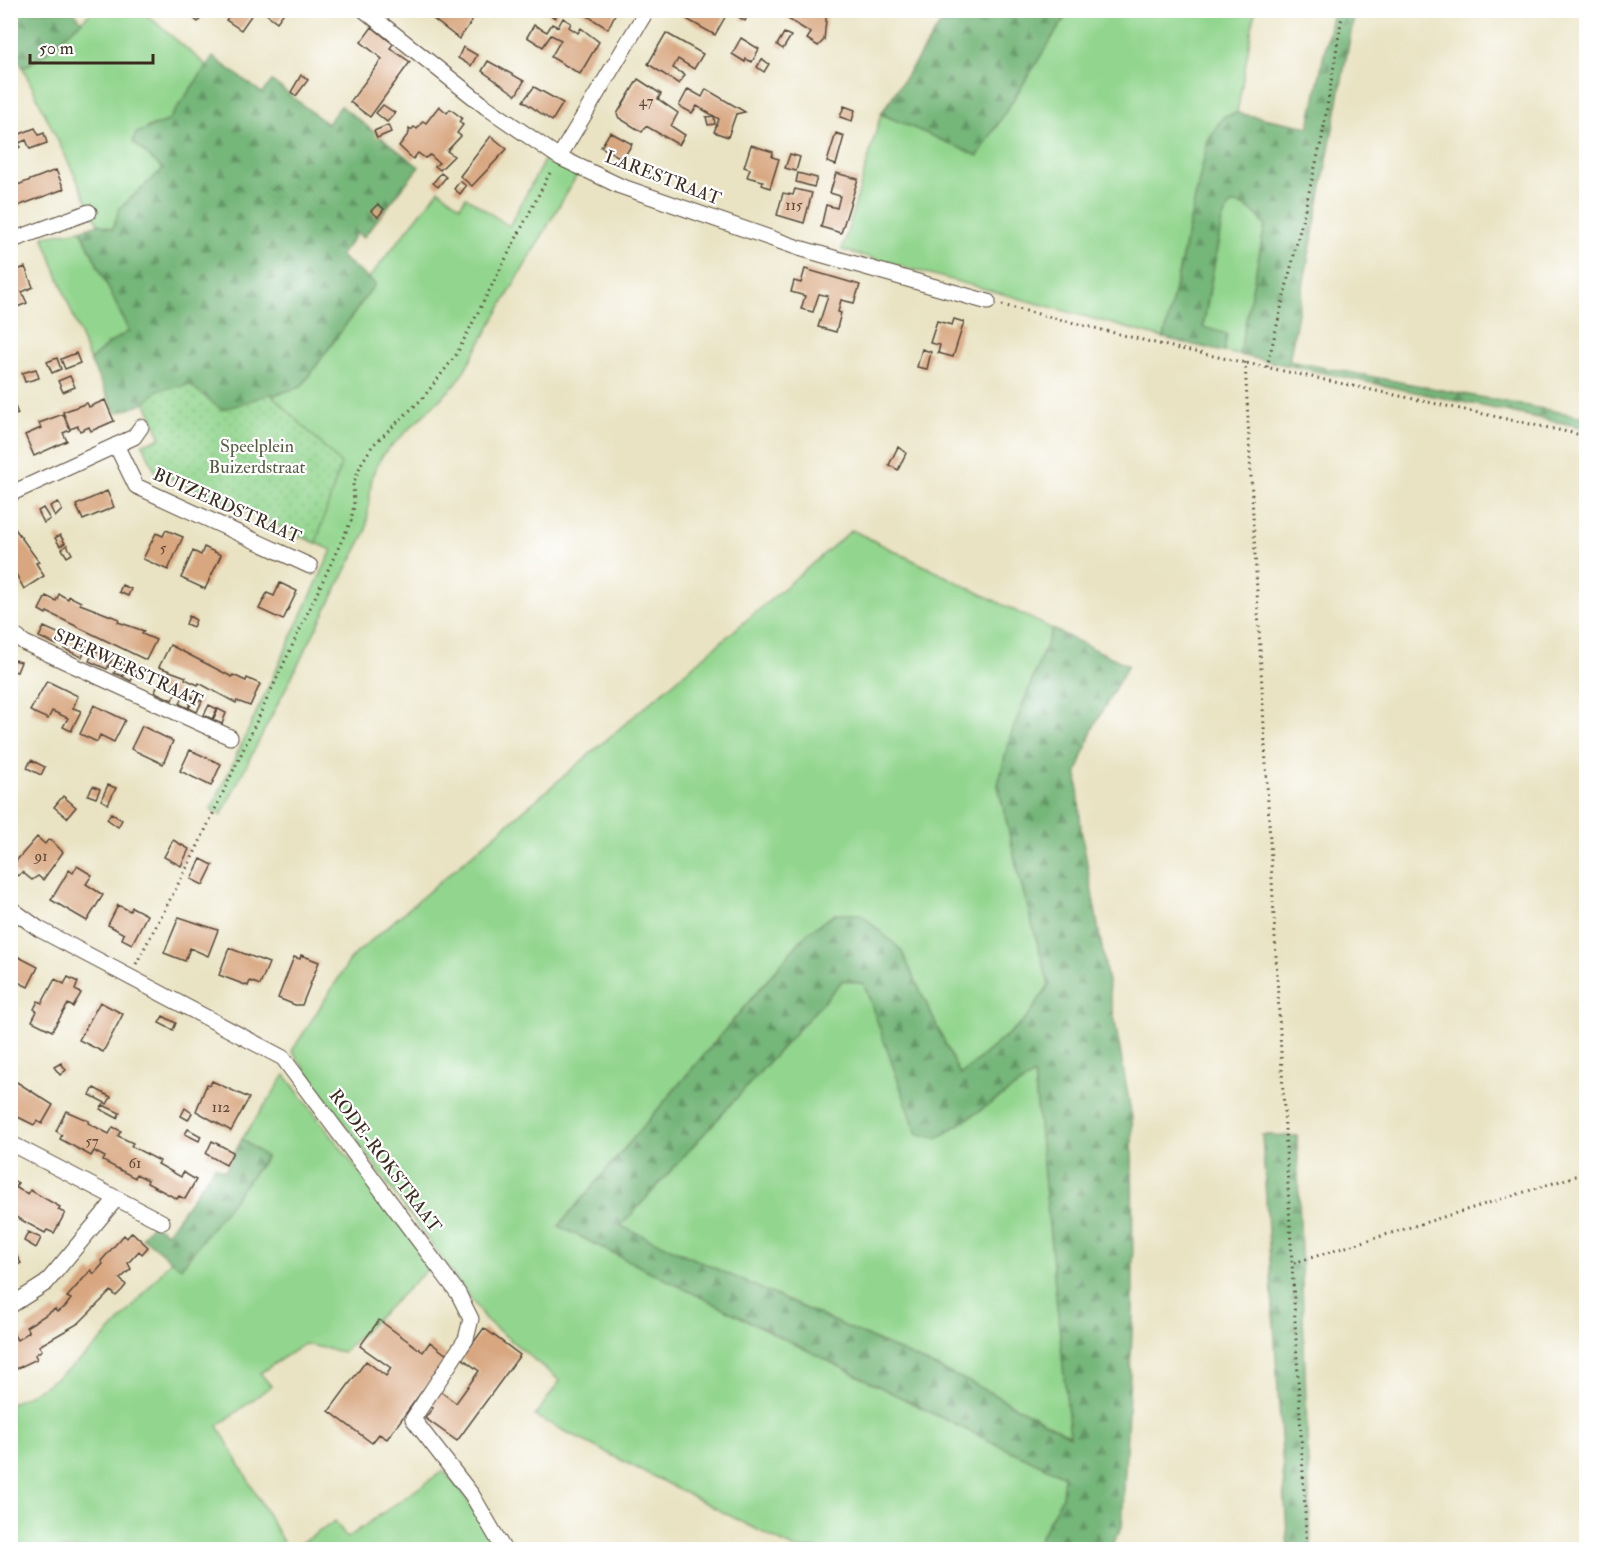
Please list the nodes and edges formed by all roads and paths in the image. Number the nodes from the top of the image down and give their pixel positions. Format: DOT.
graph roads {
  1 [pos="364,10"];
  2 [pos="647,10"];
  3 [pos="1342,10"];
  4 [pos="559,157"];
  5 [pos="89,212"];
  6 [pos="10,241"];
  7 [pos="988,302"];
  8 [pos="1245,362"];
  9 [pos="1267,367"];
  10 [pos="141,427"];
  11 [pos="1587,436"];
  12 [pos="116,445"];
  13 [pos="10,494"];
  14 [pos="310,566"];
  15 [pos="10,632"];
  16 [pos="230,737"];
  17 [pos="10,908"];
  18 [pos="130,976"];
  19 [pos="10,1143"];
  20 [pos="1587,1173"];
  21 [pos="116,1199"];
  22 [pos="162,1221"];
  23 [pos="1294,1263"];
  24 [pos="10,1306"];
  25 [pos="504,1550"];
  26 [pos="1307,1550"];
  1 -- 4 [label="street, LARESTRAAT"];
  2 -- 4 [label="street"];
  3 -- 9 [label="path"];
  4 -- 7 [label="street, LARESTRAAT"];
  4 -- 18 [label="path"];
  5 -- 6 [label="street"];
  7 -- 8 [label="path"];
  8 -- 9 [label="path"];
  8 -- 23 [label="path"];
  9 -- 11 [label="path"];
  10 -- 12 [label="street"];
  12 -- 13 [label="street"];
  12 -- 14 [label="street, BUIZERDSTRAAT"];
  15 -- 16 [label="street, SPERWERSTRAAT"];
  17 -- 18 [label="street, RODE-ROKSTRAAT"];
  18 -- 25 [label="street, RODE-ROKSTRAAT"];
  19 -- 21 [label="street"];
  20 -- 23 [label="path"];
  21 -- 22 [label="street"];
  21 -- 24 [label="street"];
  23 -- 26 [label="path"];
}
